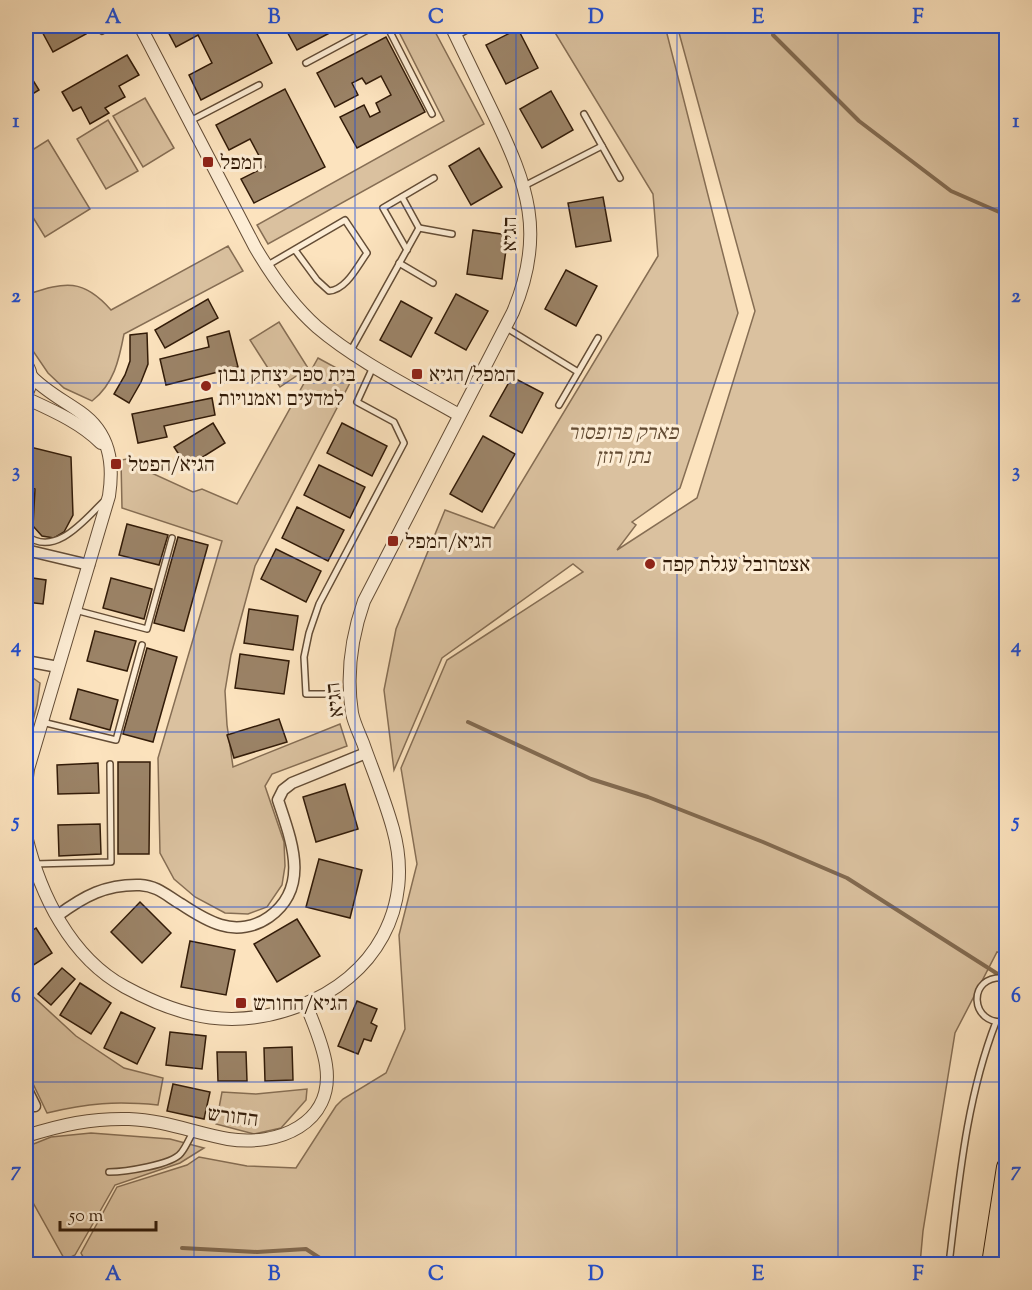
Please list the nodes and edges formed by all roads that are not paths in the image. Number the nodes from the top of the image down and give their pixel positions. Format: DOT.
graph roads {
  1 [pos="140,26"];
  2 [pos="375,26"];
  3 [pos="387,26"];
  4 [pos="474,26"];
  5 [pos="454,31"];
  6 [pos="306,63"];
  7 [pos="259,85"];
  8 [pos="432,114"];
  9 [pos="584,114"];
  10 [pos="190,121"];
  11 [pos="602,146"];
  12 [pos="434,178"];
  13 [pos="620,178"];
  14 [pos="524,186"];
  15 [pos="402,197"];
  16 [pos="419,228"];
  17 [pos="452,234"];
  18 [pos="295,250"];
  19 [pos="407,250"];
  20 [pos="399,263"];
  21 [pos="267,266"];
  22 [pos="434,283"];
  23 [pos="505,327"];
  24 [pos="598,339"];
  25 [pos="350,352"];
  26 [pos="374,366"];
  27 [pos="28,370"];
  28 [pos="578,372"];
  29 [pos="26,394"];
  30 [pos="26,401"];
  31 [pos="559,405"];
  32 [pos="459,415"];
  33 [pos="108,450"];
  34 [pos="109,496"];
  35 [pos="26,535"];
  36 [pos="172,538"];
  37 [pos="26,550"];
  38 [pos="89,565"];
  39 [pos="75,610"];
  40 [pos="142,645"];
  41 [pos="26,661"];
  42 [pos="58,667"];
  43 [pos="351,694"];
  44 [pos="42,722"];
  45 [pos="366,753"];
  46 [pos="110,764"];
  47 [pos="26,785"];
  48 [pos="26,836"];
  49 [pos="32,864"];
  50 [pos="57,916"];
  51 [pos="1006,978"];
  52 [pos="306,1004"];
  53 [pos="1006,1021"];
  54 [pos="996,1022"];
  55 [pos="26,1088"];
  56 [pos="35,1106"];
  57 [pos="194,1131"];
  58 [pos="26,1136"];
  59 [pos="1006,1167"];
  60 [pos="109,1172"];
  61 [pos="949,1264"];
  62 [pos="991,1264"];
  1 -- 10 [label="street"];
  2 -- 6 [label="lane"];
  3 -- 8 [label="lane"];
  4 -- 5 [label="lane"];
  5 -- 14 [label="street, הגיא"];
  7 -- 10 [label="lane"];
  9 -- 11 [label="lane"];
  10 -- 21 [label="street"];
  11 -- 13 [label="lane"];
  11 -- 14 [label="lane"];
  12 -- 15 [label="lane"];
  14 -- 23 [label="street, הגיא"];
  15 -- 16 [label="lane"];
  15 -- 19 [label="lane"];
  16 -- 17 [label="lane"];
  16 -- 19 [label="lane"];
  18 -- 18 [label="lane"];
  18 -- 21 [label="lane"];
  19 -- 20 [label="lane"];
  20 -- 22 [label="lane"];
  20 -- 25 [label="lane"];
  21 -- 25 [label="street"];
  23 -- 28 [label="lane"];
  23 -- 32 [label="street, הגיא"];
  24 -- 28 [label="lane"];
  25 -- 26 [label="street"];
  26 -- 32 [label="street"];
  26 -- 43 [label="lane"];
  27 -- 29 [label="street"];
  27 -- 33 [label="street"];
  28 -- 31 [label="lane"];
  30 -- 33 [label="street"];
  32 -- 43 [label="street, הגיא"];
  33 -- 34 [label="street"];
  34 -- 35 [label="lane"];
  34 -- 38 [label="street"];
  36 -- 39 [label="lane"];
  37 -- 38 [label="street"];
  38 -- 39 [label="street"];
  39 -- 42 [label="street"];
  40 -- 44 [label="lane"];
  41 -- 42 [label="street"];
  42 -- 44 [label="street"];
  43 -- 45 [label="street, הגיא"];
  44 -- 47 [label="street"];
  45 -- 50 [label="street"];
  45 -- 52 [label="street, הגיא"];
  46 -- 49 [label="lane"];
  48 -- 49 [label="street, הגיא"];
  49 -- 50 [label="street, הגיא"];
  50 -- 52 [label="street, הגיא"];
  51 -- 54 [label="lane"];
  52 -- 57 [label="street, החורש"];
  53 -- 54 [label="lane"];
  54 -- 61 [label="lane"];
  55 -- 56 [label="street"];
  57 -- 58 [label="street, החורש"];
  57 -- 60 [label="lane"];
  59 -- 62 [label="highway"];
}
